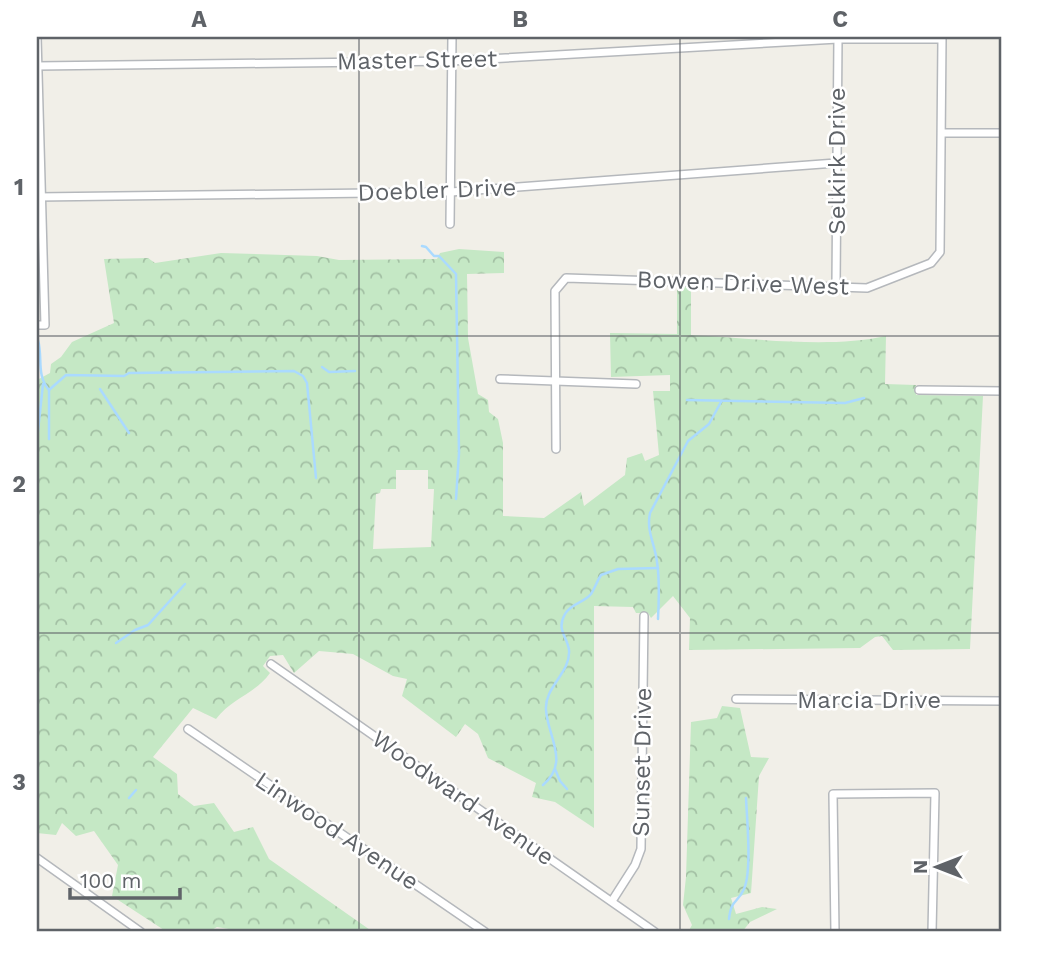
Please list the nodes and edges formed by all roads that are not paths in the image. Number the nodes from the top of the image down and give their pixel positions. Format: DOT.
graph roads {
  1 [pos="37,37"];
  2 [pos="452,37"];
  3 [pos="838,38"];
  4 [pos="452,61"];
  5 [pos="37,66"];
  6 [pos="942,133"];
  7 [pos="1002,133"];
  8 [pos="836,163"];
  9 [pos="451,192"];
  10 [pos="39,197"];
  11 [pos="450,224"];
  12 [pos="836,286"];
  13 [pos="41,325"];
  14 [pos="499,379"];
  15 [pos="555,380"];
  16 [pos="636,384"];
  17 [pos="919,390"];
  18 [pos="1002,391"];
  19 [pos="556,449"];
  20 [pos="644,616"];
  21 [pos="271,664"];
  22 [pos="736,699"];
  23 [pos="1002,701"];
  24 [pos="188,729"];
  25 [pos="37,859"];
  26 [pos="612,901"];
  27 [pos="141,932"];
  28 [pos="485,932"];
  29 [pos="655,932"];
  30 [pos="835,932"];
  31 [pos="932,932"];
  1 -- 5 [label="street"];
  2 -- 4 [label="street"];
  3 -- 4 [label="street, Master Street"];
  3 -- 6 [label="street, Master Street"];
  3 -- 8 [label="street, Selkirk Drive"];
  4 -- 5 [label="street, Master Street"];
  4 -- 9 [label="street"];
  5 -- 10 [label="street"];
  6 -- 7 [label="street"];
  6 -- 12 [label="street, Bowen Drive West"];
  8 -- 9 [label="street, Doebler Drive"];
  8 -- 12 [label="street, Selkirk Drive"];
  9 -- 10 [label="street, Doebler Drive"];
  9 -- 11 [label="street"];
  10 -- 13 [label="street"];
  12 -- 15 [label="street, Bowen Drive West"];
  14 -- 15 [label="street"];
  15 -- 16 [label="street"];
  15 -- 19 [label="street"];
  17 -- 18 [label="street"];
  20 -- 26 [label="street, Sunset Drive"];
  21 -- 26 [label="street, Woodward Avenue"];
  22 -- 23 [label="street, Marcia Drive"];
  24 -- 28 [label="street, Linwood Avenue"];
  25 -- 27 [label="street"];
  26 -- 29 [label="street, Woodward Avenue"];
  30 -- 31 [label="street"];
}
